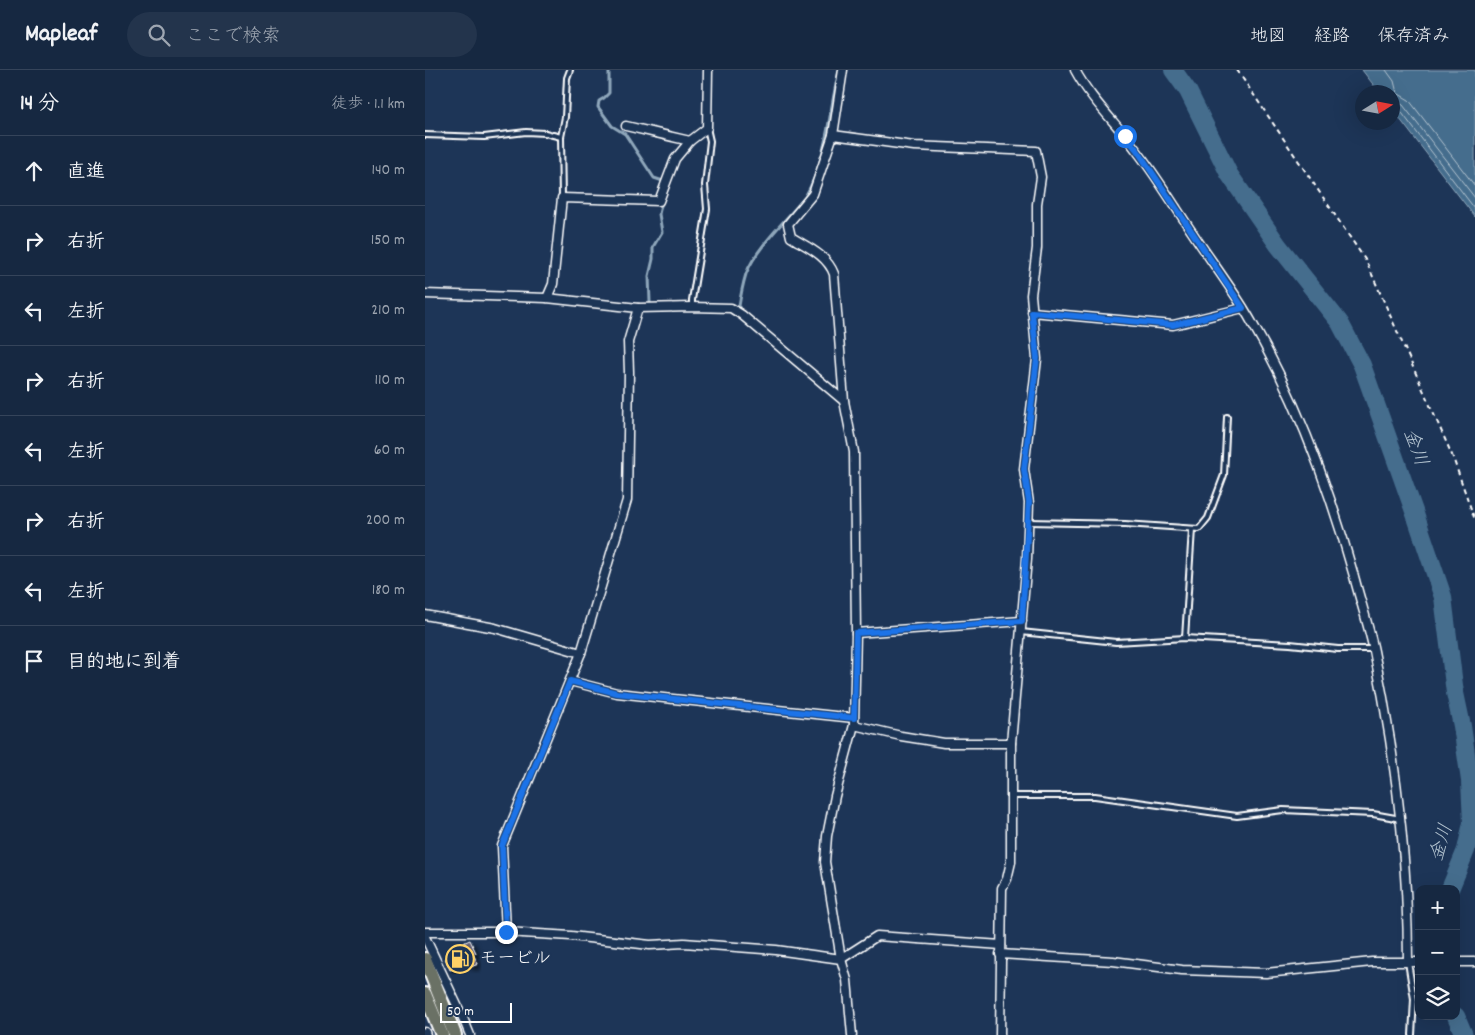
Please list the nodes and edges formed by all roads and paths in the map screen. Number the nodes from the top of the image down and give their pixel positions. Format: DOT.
graph roads {
  1 [pos="570,70"];
  2 [pos="708,70"];
  3 [pos="843,70"];
  4 [pos="1075,70"];
  5 [pos="1237,70"];
  6 [pos="627,126"];
  7 [pos="707,128"];
  8 [pos="425,135"];
  9 [pos="833,135"];
  10 [pos="561,137"];
  11 [pos="690,141"];
  12 [pos="562,198"];
  13 [pos="425,294"];
  14 [pos="547,298"];
  15 [pos="692,307"];
  16 [pos="639,308"];
  17 [pos="1243,308"];
  18 [pos="1032,312"];
  19 [pos="844,401"];
  20 [pos="1227,417"];
  21 [pos="1475,520"];
  22 [pos="1029,522"];
  23 [pos="1192,529"];
  24 [pos="425,615"];
  25 [pos="1022,621"];
  26 [pos="1021,632"];
  27 [pos="856,633"];
  28 [pos="1185,638"];
  29 [pos="1374,649"];
  30 [pos="581,653"];
  31 [pos="570,681"];
  32 [pos="854,722"];
  33 [pos="1011,742"];
  34 [pos="1011,796"];
  35 [pos="1401,819"];
  36 [pos="425,932"];
  37 [pos="506,932"];
  38 [pos="425,937"];
  39 [pos="1001,945"];
  40 [pos="1001,954"];
  41 [pos="425,959"];
  42 [pos="841,959"];
  43 [pos="1408,962"];
  44 [pos="1415,962"];
  45 [pos="1460,962"];
  46 [pos="1475,962"];
  47 [pos="425,994"];
  48 [pos="442,1035"];
  49 [pos="455,1035"];
  50 [pos="470,1035"];
  51 [pos="852,1035"];
  52 [pos="999,1035"];
  53 [pos="1412,1035"];
  1 -- 10 [label="lane"];
  2 -- 7 [label="street"];
  3 -- 9 [label="street"];
  4 -- 17 [label="street"];
  5 -- 21 [label="path"];
  6 -- 11 [label="street"];
  7 -- 11 [label="street"];
  7 -- 15 [label="lane"];
  8 -- 10 [label="lane"];
  9 -- 18 [label="street"];
  9 -- 19 [label="street"];
  10 -- 12 [label="lane"];
  11 -- 12 [label="street"];
  12 -- 14 [label="street"];
  13 -- 14 [label="street"];
  14 -- 16 [label="street"];
  15 -- 16 [label="street"];
  15 -- 19 [label="street"];
  16 -- 30 [label="street"];
  17 -- 18 [label="street"];
  17 -- 29 [label="street"];
  18 -- 22 [label="street"];
  19 -- 27 [label="street"];
  20 -- 23 [label="lane"];
  22 -- 23 [label="lane"];
  22 -- 25 [label="street"];
  23 -- 28 [label="lane"];
  24 -- 30 [label="street"];
  25 -- 26 [label="street"];
  25 -- 27 [label="street"];
  26 -- 28 [label="lane"];
  26 -- 33 [label="street"];
  27 -- 32 [label="street"];
  28 -- 29 [label="lane"];
  29 -- 35 [label="street"];
  30 -- 31 [label="street"];
  31 -- 32 [label="street"];
  31 -- 37 [label="street"];
  32 -- 33 [label="street"];
  32 -- 42 [label="street"];
  33 -- 34 [label="street"];
  34 -- 35 [label="lane"];
  34 -- 39 [label="street"];
  35 -- 43 [label="street"];
  36 -- 37 [label="street"];
  37 -- 42 [label="street"];
  38 -- 50 [label="street"];
  39 -- 40 [label="street"];
  39 -- 42 [label="street"];
  40 -- 43 [label="street"];
  40 -- 52 [label="street"];
  41 -- 49 [label="highway"];
  42 -- 51 [label="street"];
  43 -- 44 [label="street"];
  43 -- 53 [label="lane"];
  45 -- 46 [label="street"];
  47 -- 48 [label="highway"];
}
